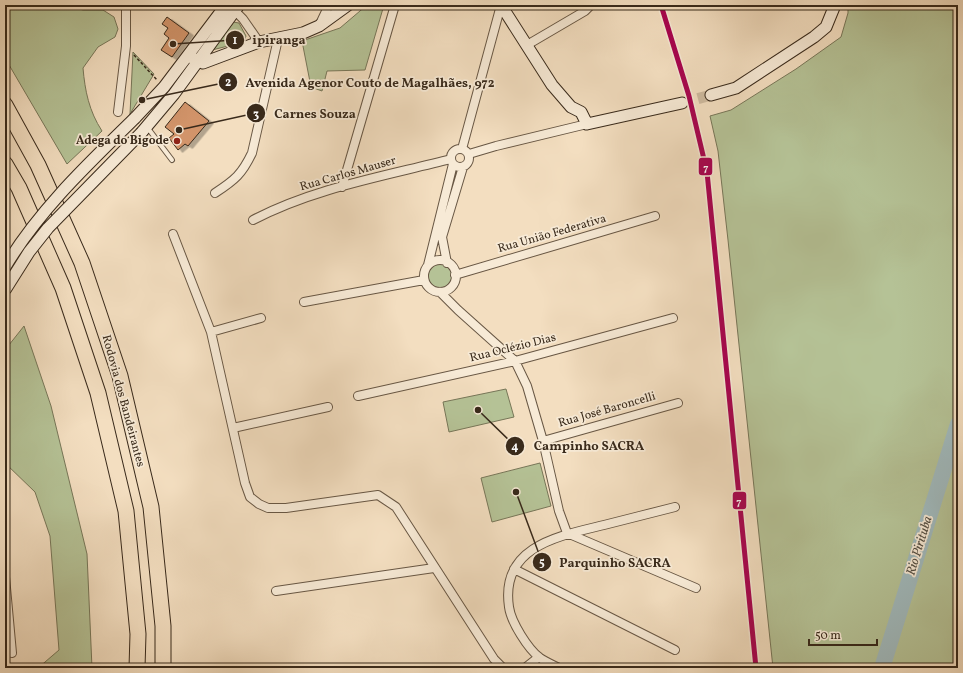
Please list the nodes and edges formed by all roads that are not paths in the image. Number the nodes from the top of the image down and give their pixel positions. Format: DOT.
graph roads {
  1 [pos="81,5"];
  2 [pos="113,5"];
  3 [pos="126,5"];
  4 [pos="329,5"];
  5 [pos="348,5"];
  6 [pos="395,5"];
  7 [pos="501,5"];
  8 [pos="591,5"];
  9 [pos="835,5"];
  10 [pos="232,6"];
  11 [pos="319,26"];
  12 [pos="278,39"];
  13 [pos="259,42"];
  14 [pos="527,45"];
  15 [pos="193,59"];
  16 [pos="214,59"];
  17 [pos="189,74"];
  18 [pos="711,95"];
  19 [pos="682,103"];
  20 [pos="5,105"];
  21 [pos="118,112"];
  22 [pos="587,124"];
  23 [pos="144,129"];
  24 [pos="465,152"];
  25 [pos="172,160"];
  26 [pos="452,162"];
  27 [pos="5,164"];
  28 [pos="463,167"];
  29 [pos="342,187"];
  30 [pos="215,193"];
  31 [pos="654,216"];
  32 [pos="253,220"];
  33 [pos="173,234"];
  34 [pos="447,262"];
  35 [pos="428,265"];
  36 [pos="5,267"];
  37 [pos="455,275"];
  38 [pos="424,280"];
  39 [pos="5,290"];
  40 [pos="440,292"];
  41 [pos="304,302"];
  42 [pos="261,318"];
  43 [pos="673,318"];
  44 [pos="211,332"];
  45 [pos="515,361"];
  46 [pos="358,396"];
  47 [pos="678,403"];
  48 [pos="328,407"];
  49 [pos="233,428"];
  50 [pos="543,441"];
  51 [pos="675,507"];
  52 [pos="567,533"];
  53 [pos="434,568"];
  54 [pos="514,569"];
  55 [pos="5,577"];
  56 [pos="696,588"];
  57 [pos="276,591"];
  58 [pos="674,650"];
  59 [pos="12,653"];
  60 [pos="539,657"];
  61 [pos="137,668"];
  62 [pos="163,668"];
  63 [pos="504,668"];
  64 [pos="525,668"];
  65 [pos="559,668"];
  1 -- 2 [label="street"];
  3 -- 21 [label="street"];
  4 -- 11 [label="street"];
  5 -- 11 [label="street"];
  6 -- 29 [label="street"];
  7 -- 14 [label="street"];
  7 -- 24 [label="street"];
  8 -- 14 [label="street"];
  9 -- 18 [label="street"];
  10 -- 13 [label="street"];
  10 -- 15 [label="street"];
  11 -- 12 [label="street"];
  12 -- 13 [label="street"];
  12 -- 30 [label="street"];
  13 -- 16 [label="street"];
  14 -- 22 [label="street"];
  15 -- 16 [label="street"];
  15 -- 17 [label="street"];
  15 -- 36 [label="street, bridge"];
  16 -- 17 [label="street"];
  17 -- 23 [label="street"];
  19 -- 22 [label="street"];
  20 -- 62 [label="highway, Rodovia dos Bandeirantes"];
  22 -- 24 [label="street"];
  23 -- 25 [label="lane"];
  23 -- 39 [label="street, bridge"];
  24 -- 26 [label="street"];
  24 -- 28 [label="street"];
  26 -- 28 [label="street"];
  26 -- 29 [label="street, Rua Carlos Mauser"];
  26 -- 35 [label="street"];
  27 -- 61 [label="highway, Rodovia dos Bandeirantes"];
  28 -- 34 [label="street"];
  29 -- 32 [label="street, Rua Carlos Mauser"];
  31 -- 37 [label="street, Rua União Federativa"];
  33 -- 44 [label="street"];
  34 -- 35 [label="street"];
  34 -- 37 [label="street"];
  35 -- 38 [label="street"];
  37 -- 40 [label="street"];
  38 -- 40 [label="street"];
  38 -- 41 [label="street"];
  40 -- 45 [label="street"];
  42 -- 44 [label="street"];
  43 -- 45 [label="street, Rua Oclézio Dias"];
  44 -- 49 [label="street"];
  45 -- 46 [label="street, Rua Oclézio Dias"];
  45 -- 50 [label="street"];
  47 -- 50 [label="street, Rua José Baroncelli"];
  48 -- 49 [label="street"];
  49 -- 53 [label="street"];
  50 -- 52 [label="street"];
  51 -- 52 [label="street"];
  52 -- 54 [label="street"];
  52 -- 56 [label="street"];
  53 -- 57 [label="street"];
  53 -- 63 [label="street"];
  54 -- 58 [label="street"];
  54 -- 60 [label="street"];
  55 -- 59 [label="street"];
  60 -- 64 [label="street"];
  60 -- 65 [label="street"];
}
